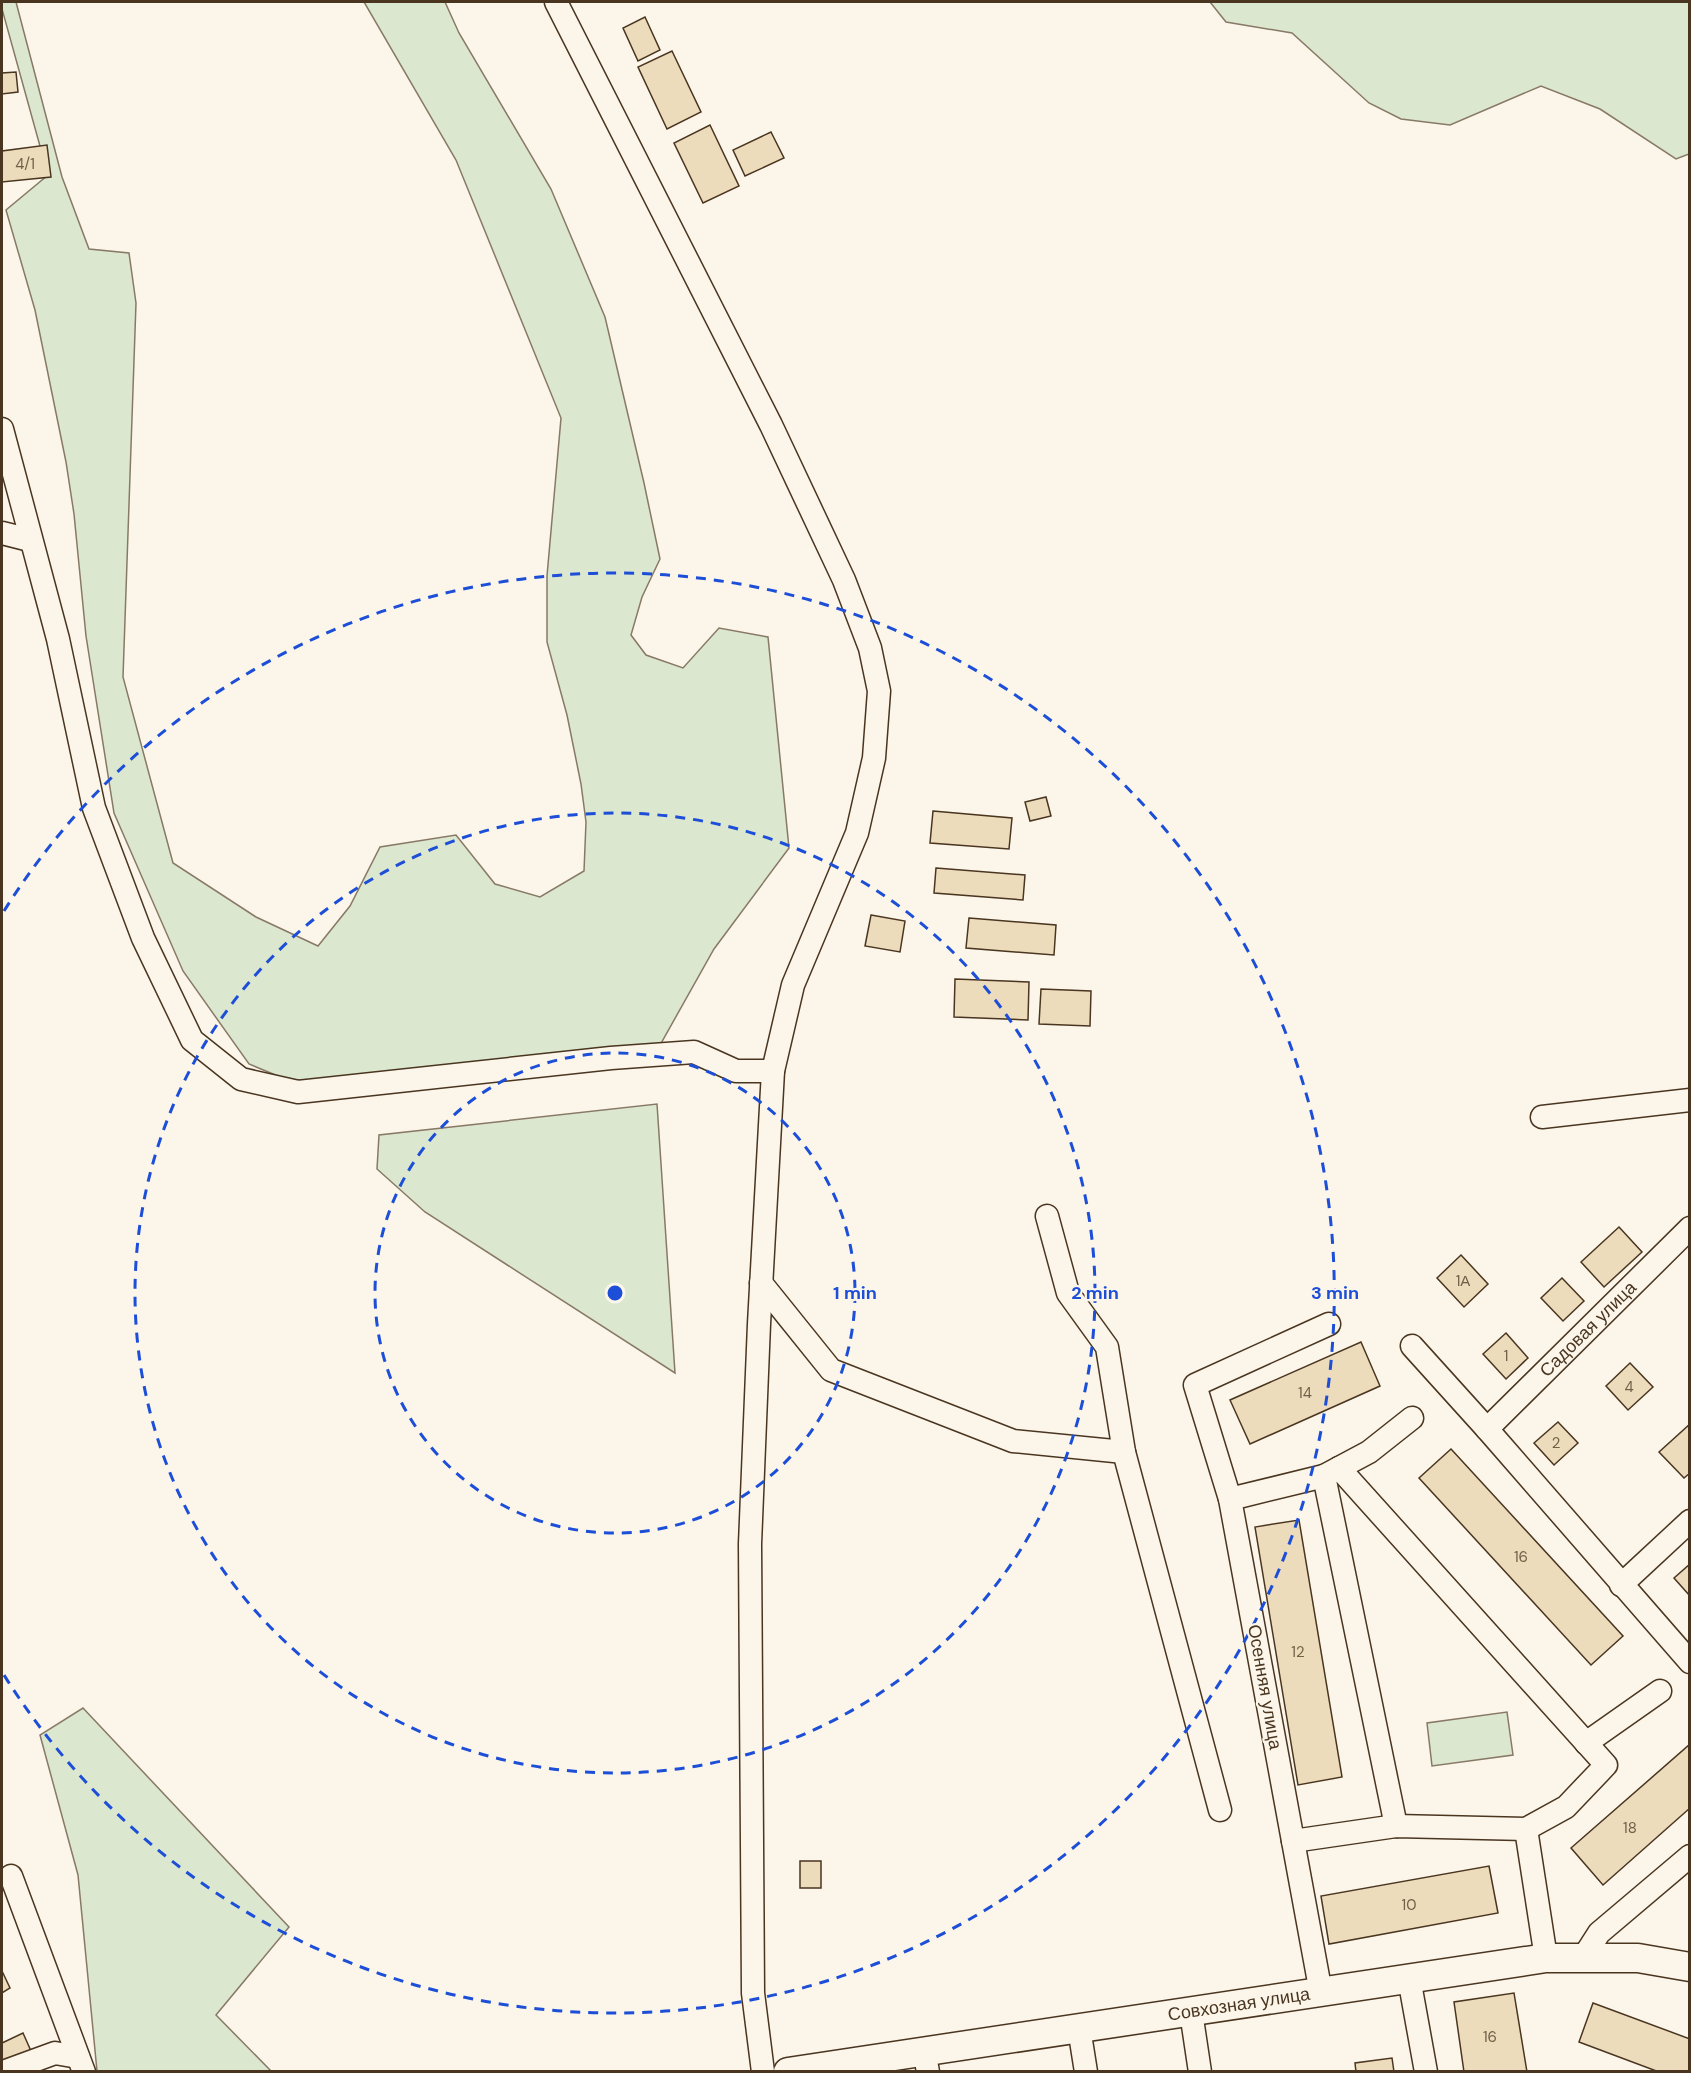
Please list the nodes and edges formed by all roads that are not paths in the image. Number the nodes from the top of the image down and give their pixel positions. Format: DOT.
graph roads {
  1 [pos="556,2"];
  2 [pos="2,429"];
  3 [pos="2,533"];
  4 [pos="30,540"];
  5 [pos="773,1071"];
  6 [pos="1689,1100"];
  7 [pos="1542,1117"];
  8 [pos="1047,1216"];
  9 [pos="1689,1228"];
  10 [pos="761,1283"];
  11 [pos="1329,1324"];
  12 [pos="1412,1346"];
  13 [pos="1412,1418"];
  14 [pos="1487,1430"];
  15 [pos="1124,1452"];
  16 [pos="1331,1472"];
  17 [pos="1230,1499"];
  18 [pos="1689,1521"];
  19 [pos="1621,1585"];
  20 [pos="1689,1662"];
  21 [pos="1660,1691"];
  22 [pos="1587,1743"];
  23 [pos="1220,1810"];
  24 [pos="1396,1826"];
  25 [pos="1526,1829"];
  26 [pos="1293,1841"];
  27 [pos="1689,1856"];
  28 [pos="11,1876"];
  29 [pos="1546,1958"];
  30 [pos="1583,1958"];
  31 [pos="1689,1967"];
  32 [pos="1409,1978"];
  33 [pos="1321,1993"];
  34 [pos="1191,2012"];
  35 [pos="1079,2028"];
  36 [pos="926,2061"];
  37 [pos="81,2064"];
  38 [pos="804,2070"];
  39 [pos="3,2072"];
  40 [pos="763,2072"];
  41 [pos="1086,2072"];
  42 [pos="1200,2072"];
  43 [pos="1426,2072"];
  1 -- 5 [label="street"];
  2 -- 4 [label="street"];
  3 -- 4 [label="street"];
  4 -- 5 [label="street"];
  5 -- 10 [label="street"];
  6 -- 7 [label="street"];
  8 -- 15 [label="street"];
  9 -- 14 [label="street, Садовая улица"];
  10 -- 15 [label="street"];
  10 -- 40 [label="street"];
  11 -- 17 [label="street, Осенняя улица"];
  12 -- 14 [label="street"];
  13 -- 16 [label="street"];
  14 -- 19 [label="street"];
  15 -- 23 [label="street"];
  16 -- 17 [label="street"];
  16 -- 22 [label="street"];
  16 -- 24 [label="street"];
  17 -- 26 [label="street, Осенняя улица"];
  18 -- 19 [label="street"];
  19 -- 20 [label="street"];
  21 -- 22 [label="street"];
  22 -- 25 [label="street"];
  24 -- 25 [label="street"];
  24 -- 26 [label="street"];
  25 -- 29 [label="street"];
  26 -- 33 [label="street, Осенняя улица"];
  27 -- 30 [label="street"];
  28 -- 37 [label="street"];
  29 -- 30 [label="main road, Совхозная улица"];
  29 -- 32 [label="main road, Совхозная улица"];
  30 -- 31 [label="main road, Совхозная улица"];
  32 -- 33 [label="main road, Совхозная улица"];
  32 -- 43 [label="street"];
  33 -- 34 [label="main road, Совхозная улица"];
  34 -- 35 [label="main road, Совхозная улица"];
  34 -- 42 [label="street"];
  35 -- 36 [label="main road, Совхозная улица"];
  35 -- 41 [label="street"];
  36 -- 38 [label="main road, Совхозная улица"];
  37 -- 39 [label="street"];
}
